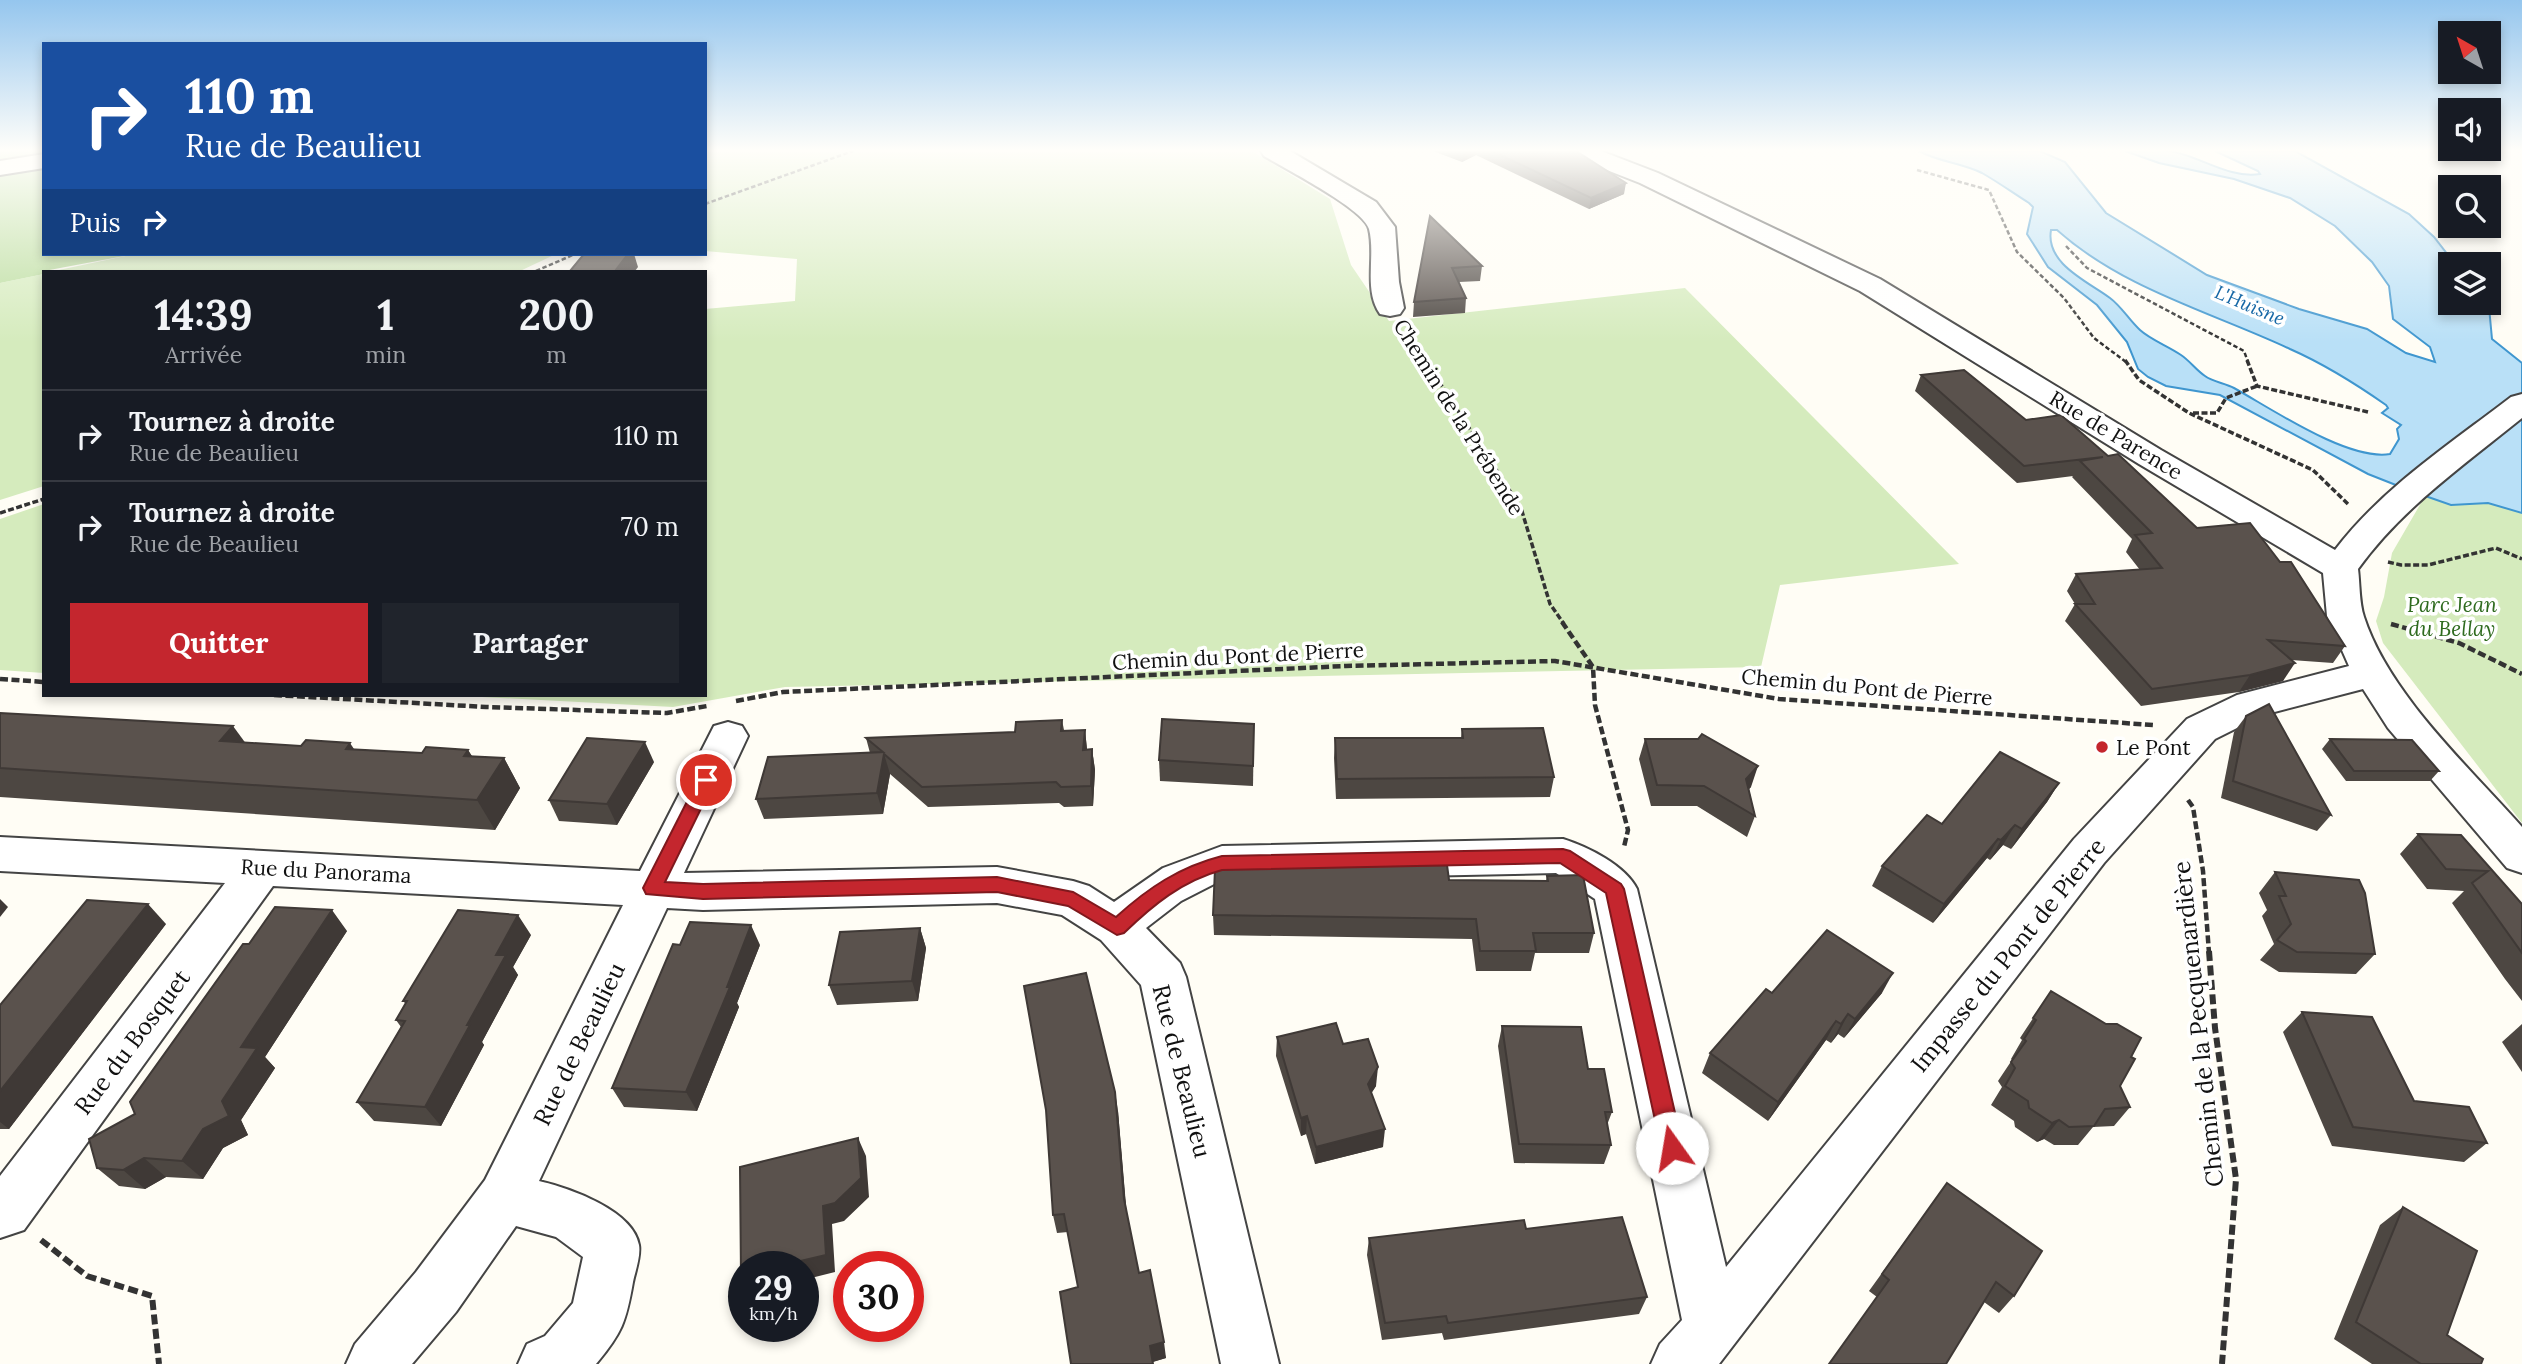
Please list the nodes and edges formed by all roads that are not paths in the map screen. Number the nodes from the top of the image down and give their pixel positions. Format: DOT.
graph roads {
  1 [pos="1372,215"];
  2 [pos="1724,215"];
  3 [pos="1390,308"];
  4 [pos="2522,403"];
  5 [pos="2353,540"];
  6 [pos="2372,673"];
  7 [pos="725,714"];
  8 [pos="0,853"];
  9 [pos="2522,856"];
  10 [pos="261,868"];
  11 [pos="652,888"];
  12 [pos="1117,927"];
  13 [pos="504,1198"];
  14 [pos="2,1212"];
  15 [pos="1696,1347"];
  16 [pos="375,1364"];
  17 [pos="547,1364"];
  18 [pos="1250,1364"];
  1 -- 3 [label="street, Chemin de la Prébende"];
  2 -- 5 [label="street, Rue de Parence"];
  4 -- 5 [label="street"];
  5 -- 6 [label="street"];
  6 -- 9 [label="street"];
  6 -- 15 [label="street, Impasse du Pont de Pierre"];
  7 -- 11 [label="street, Rue de Beaulieu"];
  8 -- 10 [label="street, Rue du Panorama"];
  10 -- 11 [label="street, Rue du Panorama"];
  10 -- 14 [label="street, Rue du Bosquet"];
  11 -- 12 [label="street, Rue de Beaulieu"];
  11 -- 13 [label="street, Rue de Beaulieu"];
  12 -- 15 [label="street"];
  12 -- 18 [label="street, Rue de Beaulieu"];
  13 -- 16 [label="street, Rue de Beaulieu"];
  13 -- 17 [label="street"];
}
